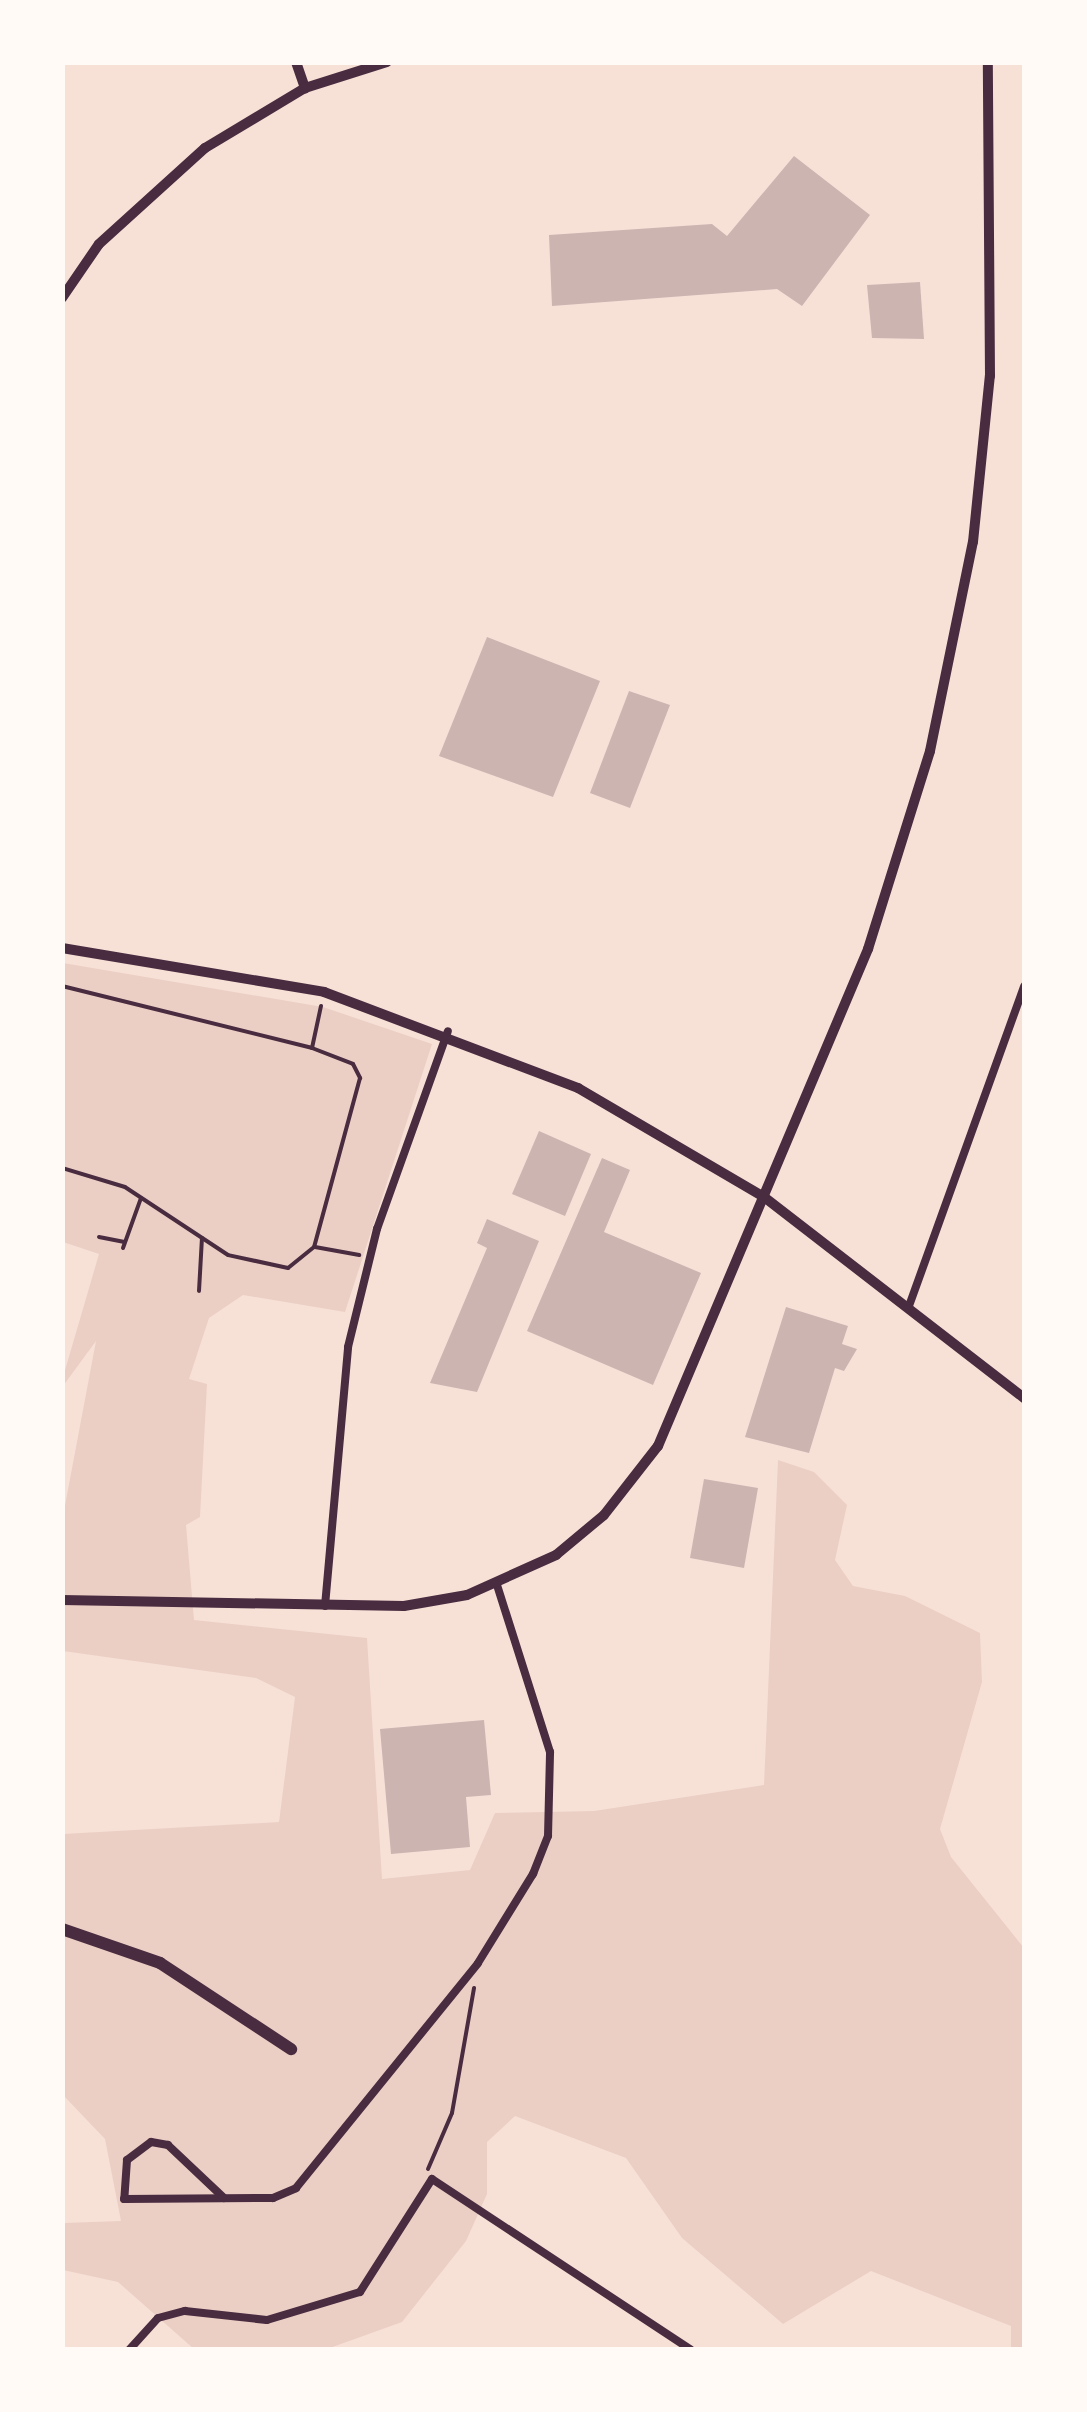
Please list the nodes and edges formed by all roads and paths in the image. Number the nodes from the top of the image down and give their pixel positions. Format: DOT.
graph roads {
  1 [pos="296,62"];
  2 [pos="387,62"];
  3 [pos="988,62"];
  4 [pos="305,88"];
  5 [pos="62,298"];
  6 [pos="62,948"];
  7 [pos="62,986"];
  8 [pos="1024,986"];
  9 [pos="324,992"];
  10 [pos="448,1031"];
  11 [pos="312,1048"];
  12 [pos="62,1168"];
  13 [pos="764,1197"];
  14 [pos="141,1198"];
  15 [pos="100,1237"];
  16 [pos="202,1238"];
  17 [pos="314,1247"];
  18 [pos="369,1257"];
  19 [pos="199,1291"];
  20 [pos="908,1306"];
  21 [pos="1024,1398"];
  22 [pos="497,1585"];
  23 [pos="62,1600"];
  24 [pos="324,1606"];
  25 [pos="62,1929"];
  26 [pos="478,1963"];
  27 [pos="291,2049"];
  28 [pos="427,2165"];
  29 [pos="224,2198"];
  30 [pos="129,2350"];
  31 [pos="690,2350"];
  1 -- 4 [label="street"];
  2 -- 4 [label="street"];
  3 -- 13 [label="street"];
  4 -- 5 [label="street"];
  6 -- 9 [label="street"];
  7 -- 11 [label="path"];
  8 -- 20 [label="street"];
  9 -- 10 [label="street"];
  9 -- 11 [label="path"];
  10 -- 13 [label="street"];
  10 -- 18 [label="street"];
  11 -- 17 [label="path"];
  12 -- 14 [label="path"];
  13 -- 20 [label="street"];
  13 -- 22 [label="street"];
  14 -- 15 [label="path"];
  14 -- 16 [label="path"];
  16 -- 17 [label="path"];
  16 -- 19 [label="path"];
  17 -- 18 [label="path"];
  18 -- 24 [label="street"];
  20 -- 21 [label="street"];
  22 -- 24 [label="street"];
  22 -- 26 [label="street"];
  23 -- 24 [label="street"];
  25 -- 27 [label="main road"];
  26 -- 28 [label="path"];
  26 -- 29 [label="street"];
  29 -- 29 [label="street"];
  30 -- 31 [label="street"];
}
